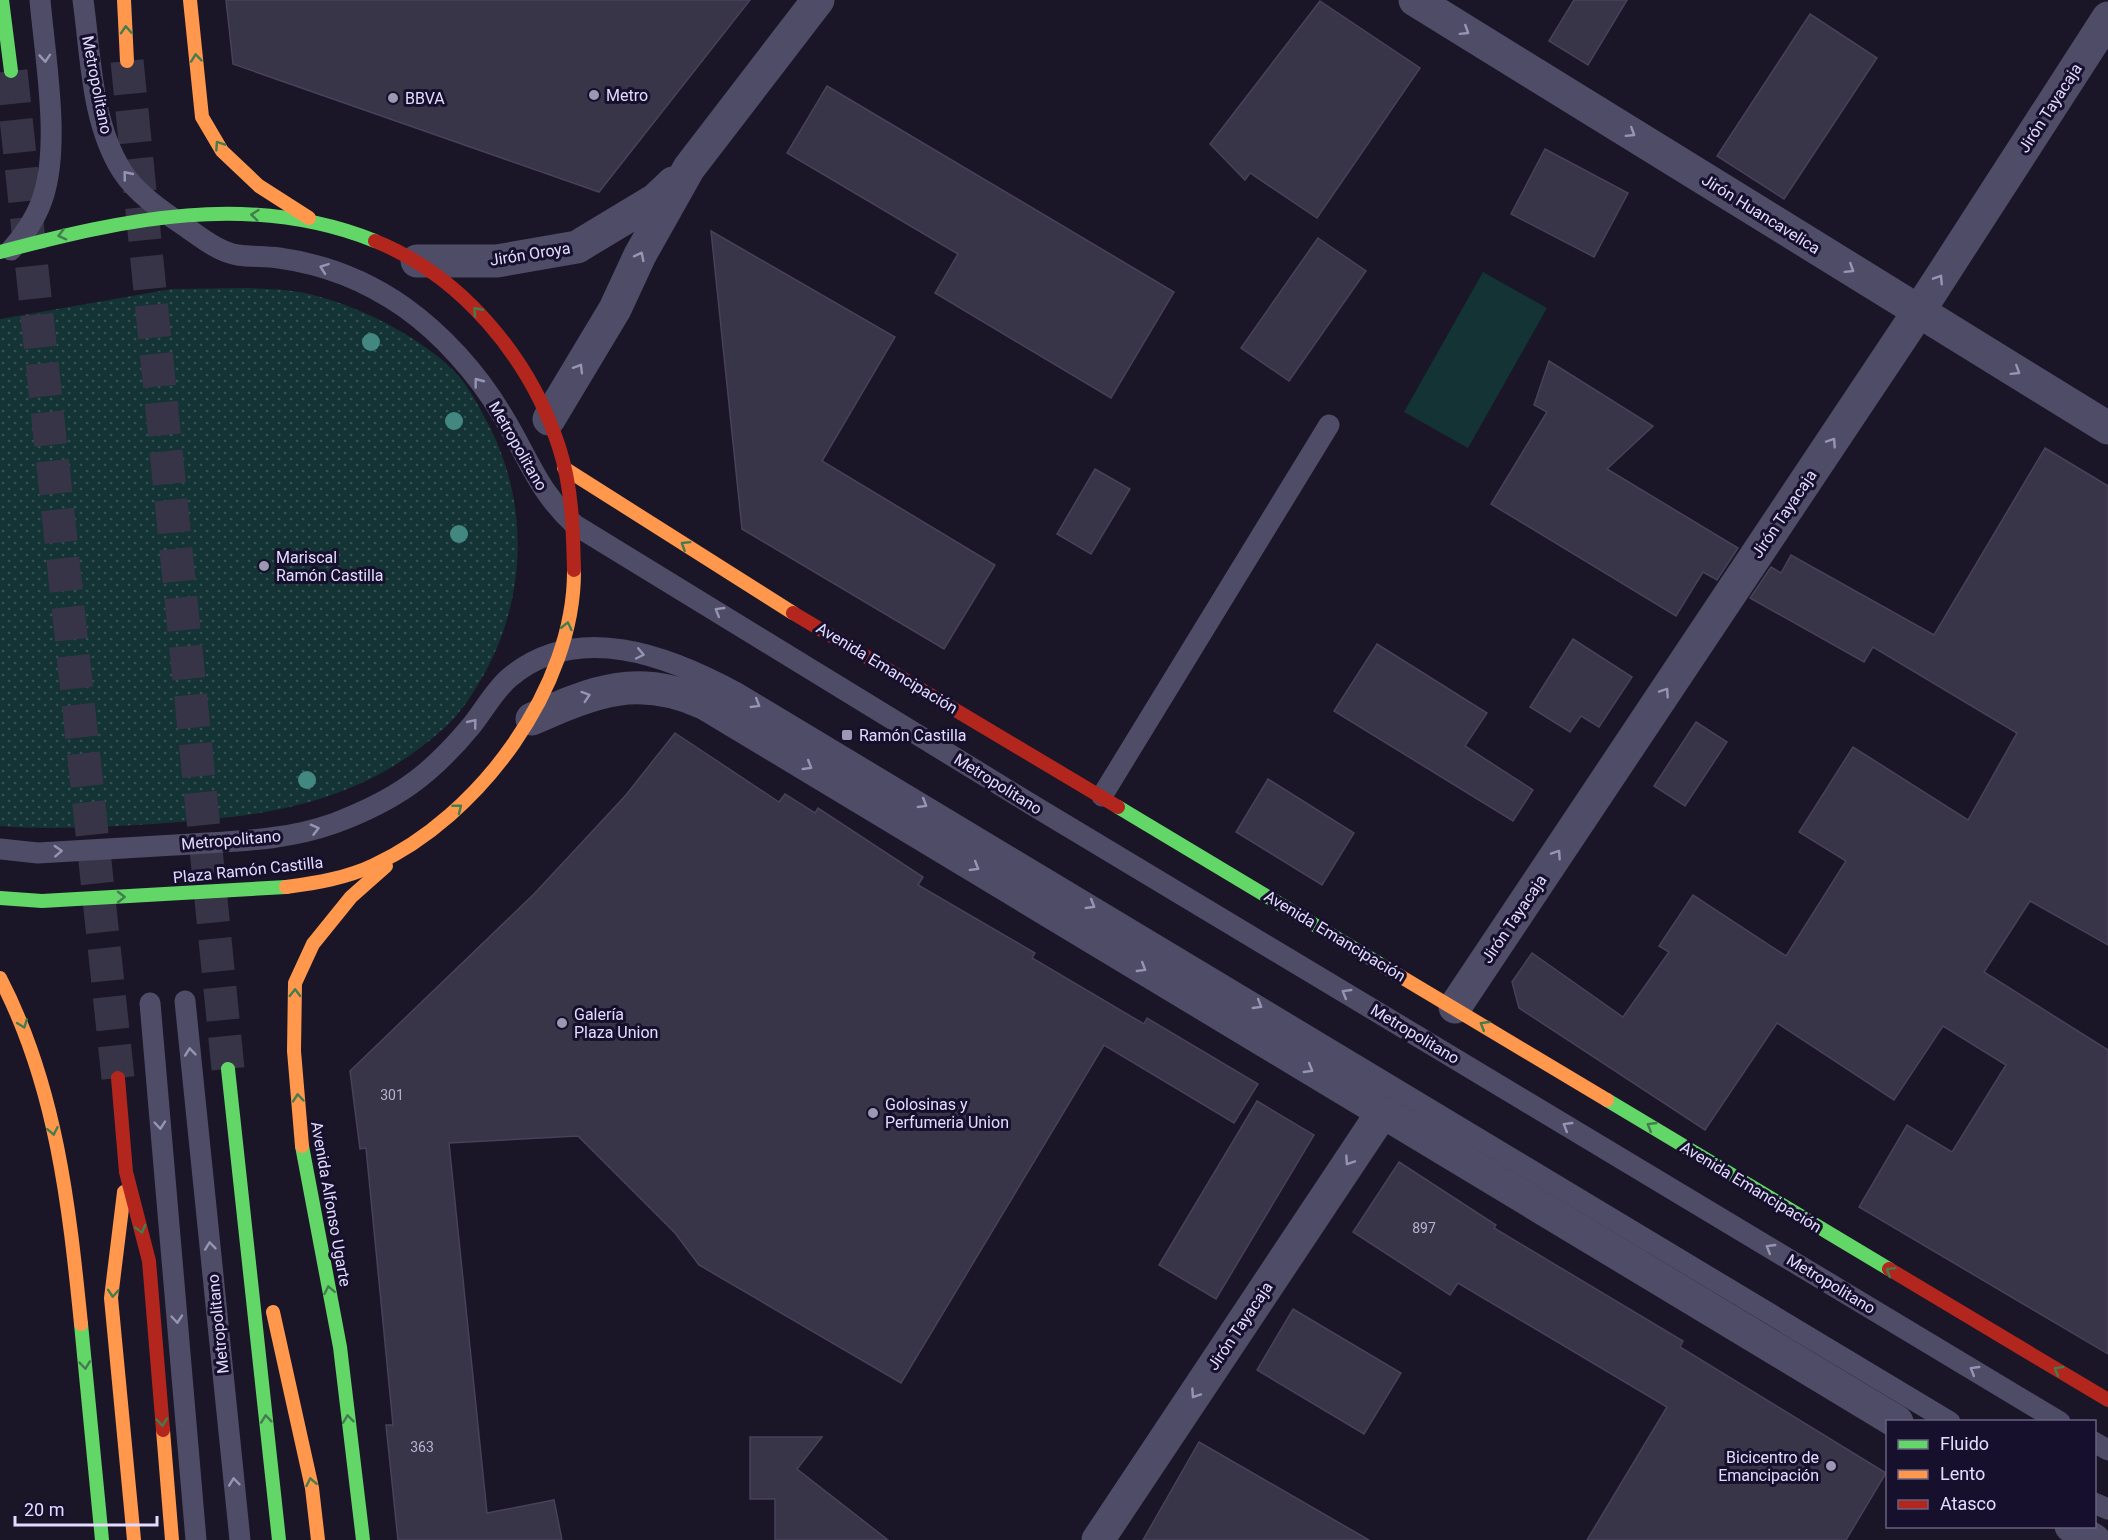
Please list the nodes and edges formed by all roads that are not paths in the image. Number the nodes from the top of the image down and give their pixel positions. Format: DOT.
graph roads {
  1 [pos="2,0"];
  2 [pos="40,0"];
  3 [pos="83,0"];
  4 [pos="124,0"];
  5 [pos="190,0"];
  6 [pos="818,0"];
  7 [pos="1415,0"];
  8 [pos="2108,18"];
  9 [pos="127,60"];
  10 [pos="11,71"];
  11 [pos="689,168"];
  12 [pos="169,216"];
  13 [pos="313,221"];
  14 [pos="4,254"];
  15 [pos="417,261"];
  16 [pos="1919,311"];
  17 [pos="549,418"];
  18 [pos="1329,425"];
  19 [pos="2108,428"];
  20 [pos="564,468"];
  21 [pos="575,525"];
  22 [pos="561,651"];
  23 [pos="532,719"];
  24 [pos="1102,796"];
  25 [pos="412,844"];
  26 [pos="0,849"];
  27 [pos="0,898"];
  28 [pos="0,978"];
  29 [pos="185,1001"];
  30 [pos="150,1004"];
  31 [pos="1455,1007"];
  32 [pos="228,1069"];
  33 [pos="118,1078"];
  34 [pos="1382,1113"];
  35 [pos="239,1160"];
  36 [pos="126,1172"];
  37 [pos="265,1277"];
  38 [pos="271,1301"];
  39 [pos="2108,1400"];
  40 [pos="1894,1420"];
  41 [pos="1947,1420"];
  42 [pos="2057,1420"];
  43 [pos="2073,1528"];
  44 [pos="102,1540"];
  45 [pos="134,1540"];
  46 [pos="172,1540"];
  47 [pos="196,1540"];
  48 [pos="240,1540"];
  49 [pos="279,1540"];
  50 [pos="318,1540"];
  51 [pos="363,1540"];
  52 [pos="1098,1540"];
  53 [pos="2094,1540"];
  1 -- 10 [label="main road"];
  2 -- 14 [label="lane, one-way"];
  12 -- 3 [label="lane, Metropolitano, one-way"];
  9 -- 4 [label="main road, one-way"];
  13 -- 5 [label="main road, one-way"];
  6 -- 11 [label="street, Jirón Oroya"];
  7 -- 16 [label="street, Jirón Huancavelica, one-way"];
  16 -- 8 [label="street, Jirón Tayacaja, one-way"];
  11 -- 15 [label="street, Jirón Oroya"];
  17 -- 11 [label="street, Jirón Oroya, one-way"];
  13 -- 12 [label="main road, Plaza Ramón Castilla, one-way"];
  12 -- 14 [label="main road, Plaza Ramón Castilla, one-way"];
  21 -- 12 [label="lane, Metropolitano, one-way"];
  13 -- 15 [label="main road, Plaza Ramón Castilla"];
  17 -- 15 [label="main road, Plaza Ramón Castilla, one-way"];
  16 -- 19 [label="street, Jirón Huancavelica, one-way"];
  31 -- 16 [label="street, Jirón Tayacaja, one-way"];
  17 -- 20 [label="main road, Plaza Ramón Castilla"];
  18 -- 24 [label="lane"];
  20 -- 21 [label="main road, Plaza Ramón Castilla"];
  24 -- 20 [label="main road, Avenida Emancipación, one-way"];
  22 -- 21 [label="main road, Plaza Ramón Castilla, one-way"];
  42 -- 21 [label="lane, Metropolitano, one-way"];
  22 -- 23 [label="main road, Plaza Ramón Castilla"];
  26 -- 22 [label="lane, Metropolitano, one-way"];
  22 -- 41 [label="lane, Metropolitano, one-way"];
  25 -- 23 [label="main road, Plaza Ramón Castilla, one-way"];
  23 -- 34 [label="street, one-way"];
  24 -- 31 [label="main road, Avenida Emancipación"];
  27 -- 25 [label="main road, Plaza Ramón Castilla, one-way"];
  51 -- 25 [label="main road, Avenida Alfonso Ugarte, one-way"];
  28 -- 44 [label="main road, one-way"];
  48 -- 29 [label="lane, Metropolitano, one-way"];
  30 -- 47 [label="lane, one-way"];
  39 -- 31 [label="main road, Avenida Emancipación, one-way"];
  32 -- 35 [label="main road"];
  33 -- 36 [label="main road"];
  34 -- 40 [label="street"];
  34 -- 52 [label="street, Jirón Tayacaja, one-way"];
  35 -- 37 [label="main road"];
  49 -- 35 [label="main road, one-way"];
  36 -- 45 [label="main road, one-way"];
  36 -- 46 [label="main road, one-way"];
  50 -- 38 [label="main road, one-way"];
  43 -- 53 [label="street"];
}
